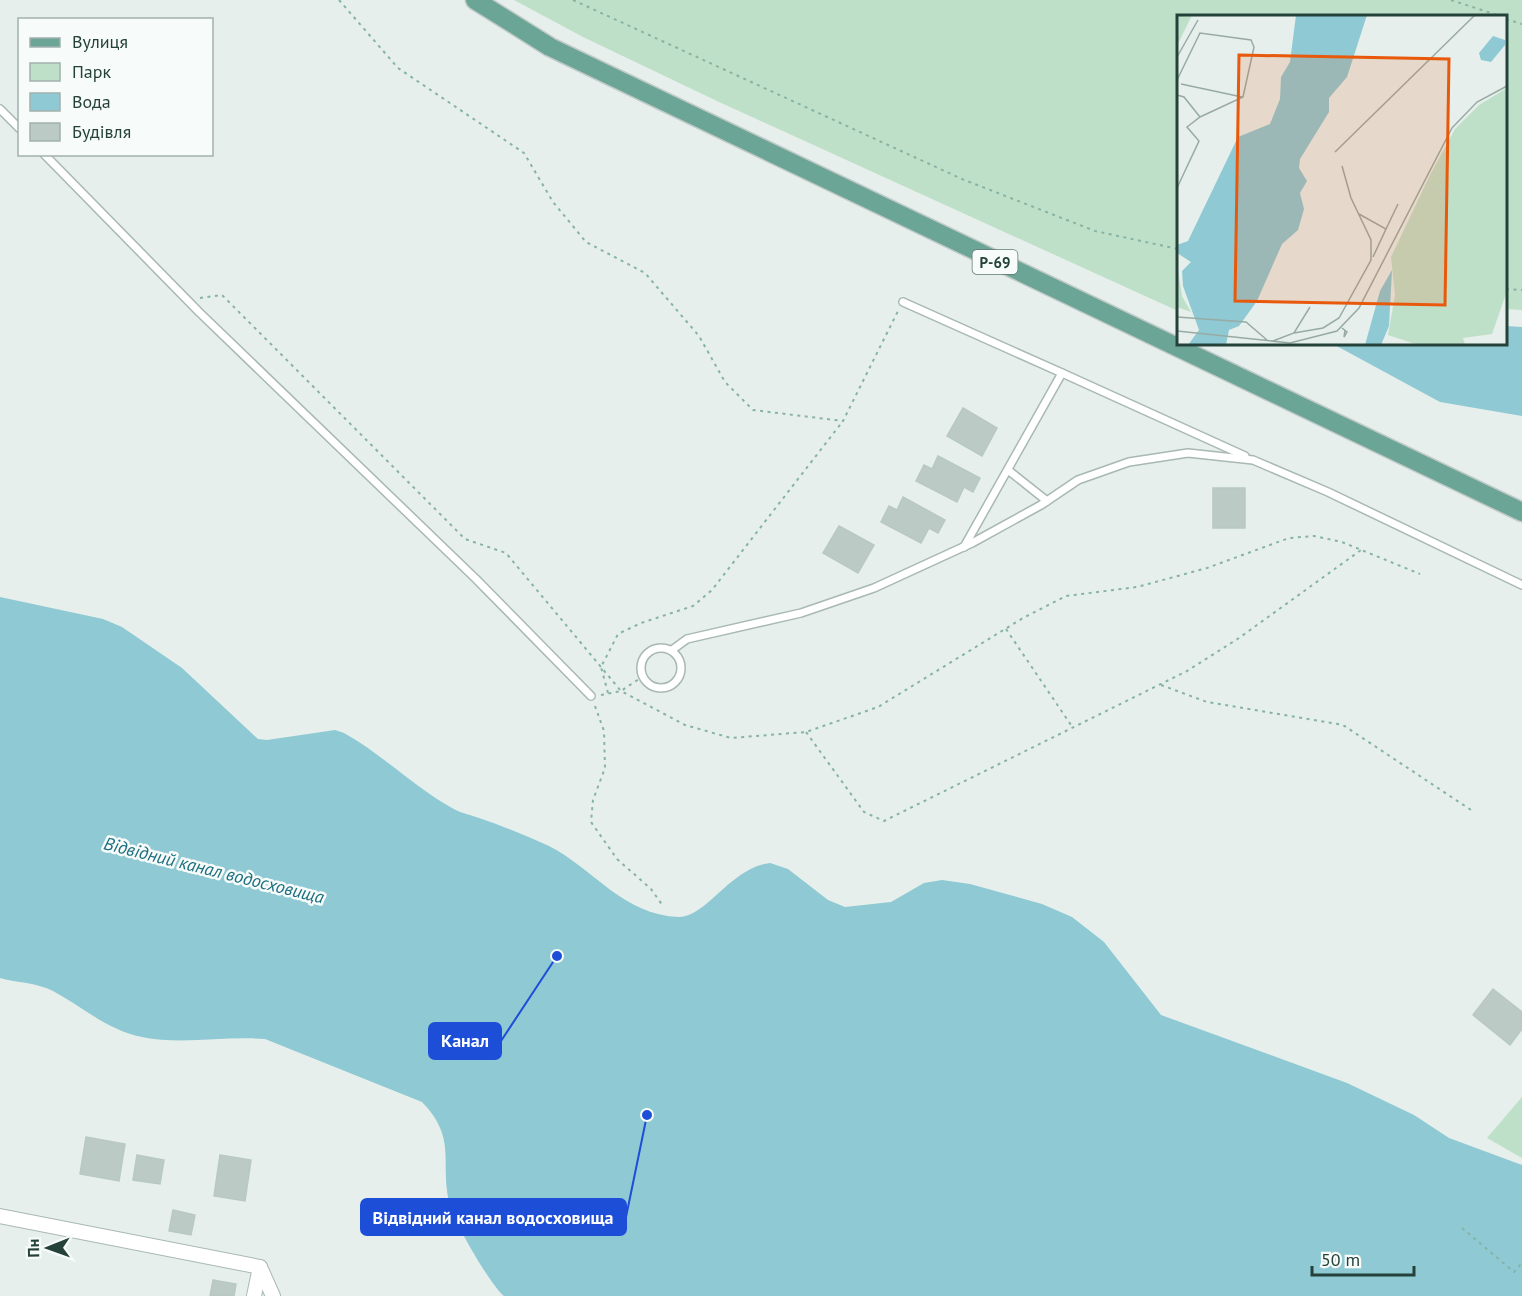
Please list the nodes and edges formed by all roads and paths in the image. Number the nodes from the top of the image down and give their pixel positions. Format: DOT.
graph roads {
  1 [pos="339,0"];
  2 [pos="475,0"];
  3 [pos="573,0"];
  4 [pos="1451,0"];
  5 [pos="1497,15"];
  6 [pos="1507,19"];
  7 [pos="1522,24"];
  8 [pos="0,109"];
  9 [pos="18,127"];
  10 [pos="46,156"];
  11 [pos="1177,249"];
  12 [pos="1507,289"];
  13 [pos="1522,290"];
  14 [pos="188,300"];
  15 [pos="903,302"];
  16 [pos="1062,374"];
  17 [pos="843,421"];
  18 [pos="1253,460"];
  19 [pos="1008,470"];
  20 [pos="1047,501"];
  21 [pos="1522,512"];
  22 [pos="964,547"];
  23 [pos="1361,550"];
  24 [pos="1420,574"];
  25 [pos="1522,585"];
  26 [pos="1006,629"];
  27 [pos="672,650"];
  28 [pos="601,667"];
  29 [pos="642,677"];
  30 [pos="1161,685"];
  31 [pos="621,691"];
  32 [pos="608,693"];
  33 [pos="591,696"];
  34 [pos="1073,728"];
  35 [pos="806,732"];
  36 [pos="1474,812"];
  37 [pos="663,906"];
  38 [pos="0,1216"];
  39 [pos="1462,1228"];
  40 [pos="1522,1263"];
  41 [pos="260,1268"];
  42 [pos="254,1296"];
  43 [pos="273,1296"];
  1 -- 17 [label="path"];
  2 -- 21 [label="main road, Р-69"];
  3 -- 11 [label="path"];
  4 -- 5 [label="path"];
  6 -- 7 [label="path"];
  8 -- 9 [label="lane"];
  10 -- 14 [label="lane"];
  12 -- 13 [label="path"];
  14 -- 28 [label="path"];
  14 -- 33 [label="lane"];
  15 -- 16 [label="lane"];
  15 -- 17 [label="path"];
  16 -- 18 [label="lane"];
  16 -- 19 [label="lane"];
  17 -- 28 [label="path"];
  18 -- 20 [label="lane"];
  18 -- 25 [label="lane"];
  19 -- 20 [label="lane"];
  19 -- 22 [label="lane"];
  20 -- 22 [label="lane"];
  22 -- 27 [label="lane"];
  23 -- 24 [label="path"];
  23 -- 26 [label="path"];
  23 -- 30 [label="path"];
  26 -- 34 [label="path"];
  26 -- 35 [label="path"];
  27 -- 29 [label="lane"];
  27 -- 29 [label="lane"];
  28 -- 31 [label="path"];
  28 -- 32 [label="path"];
  29 -- 31 [label="path"];
  30 -- 34 [label="path"];
  30 -- 36 [label="path"];
  31 -- 32 [label="path"];
  31 -- 35 [label="path"];
  32 -- 33 [label="path"];
  33 -- 37 [label="path"];
  34 -- 35 [label="path"];
  38 -- 41 [label="street"];
  39 -- 40 [label="path"];
  41 -- 42 [label="street"];
  41 -- 43 [label="street"];
}
